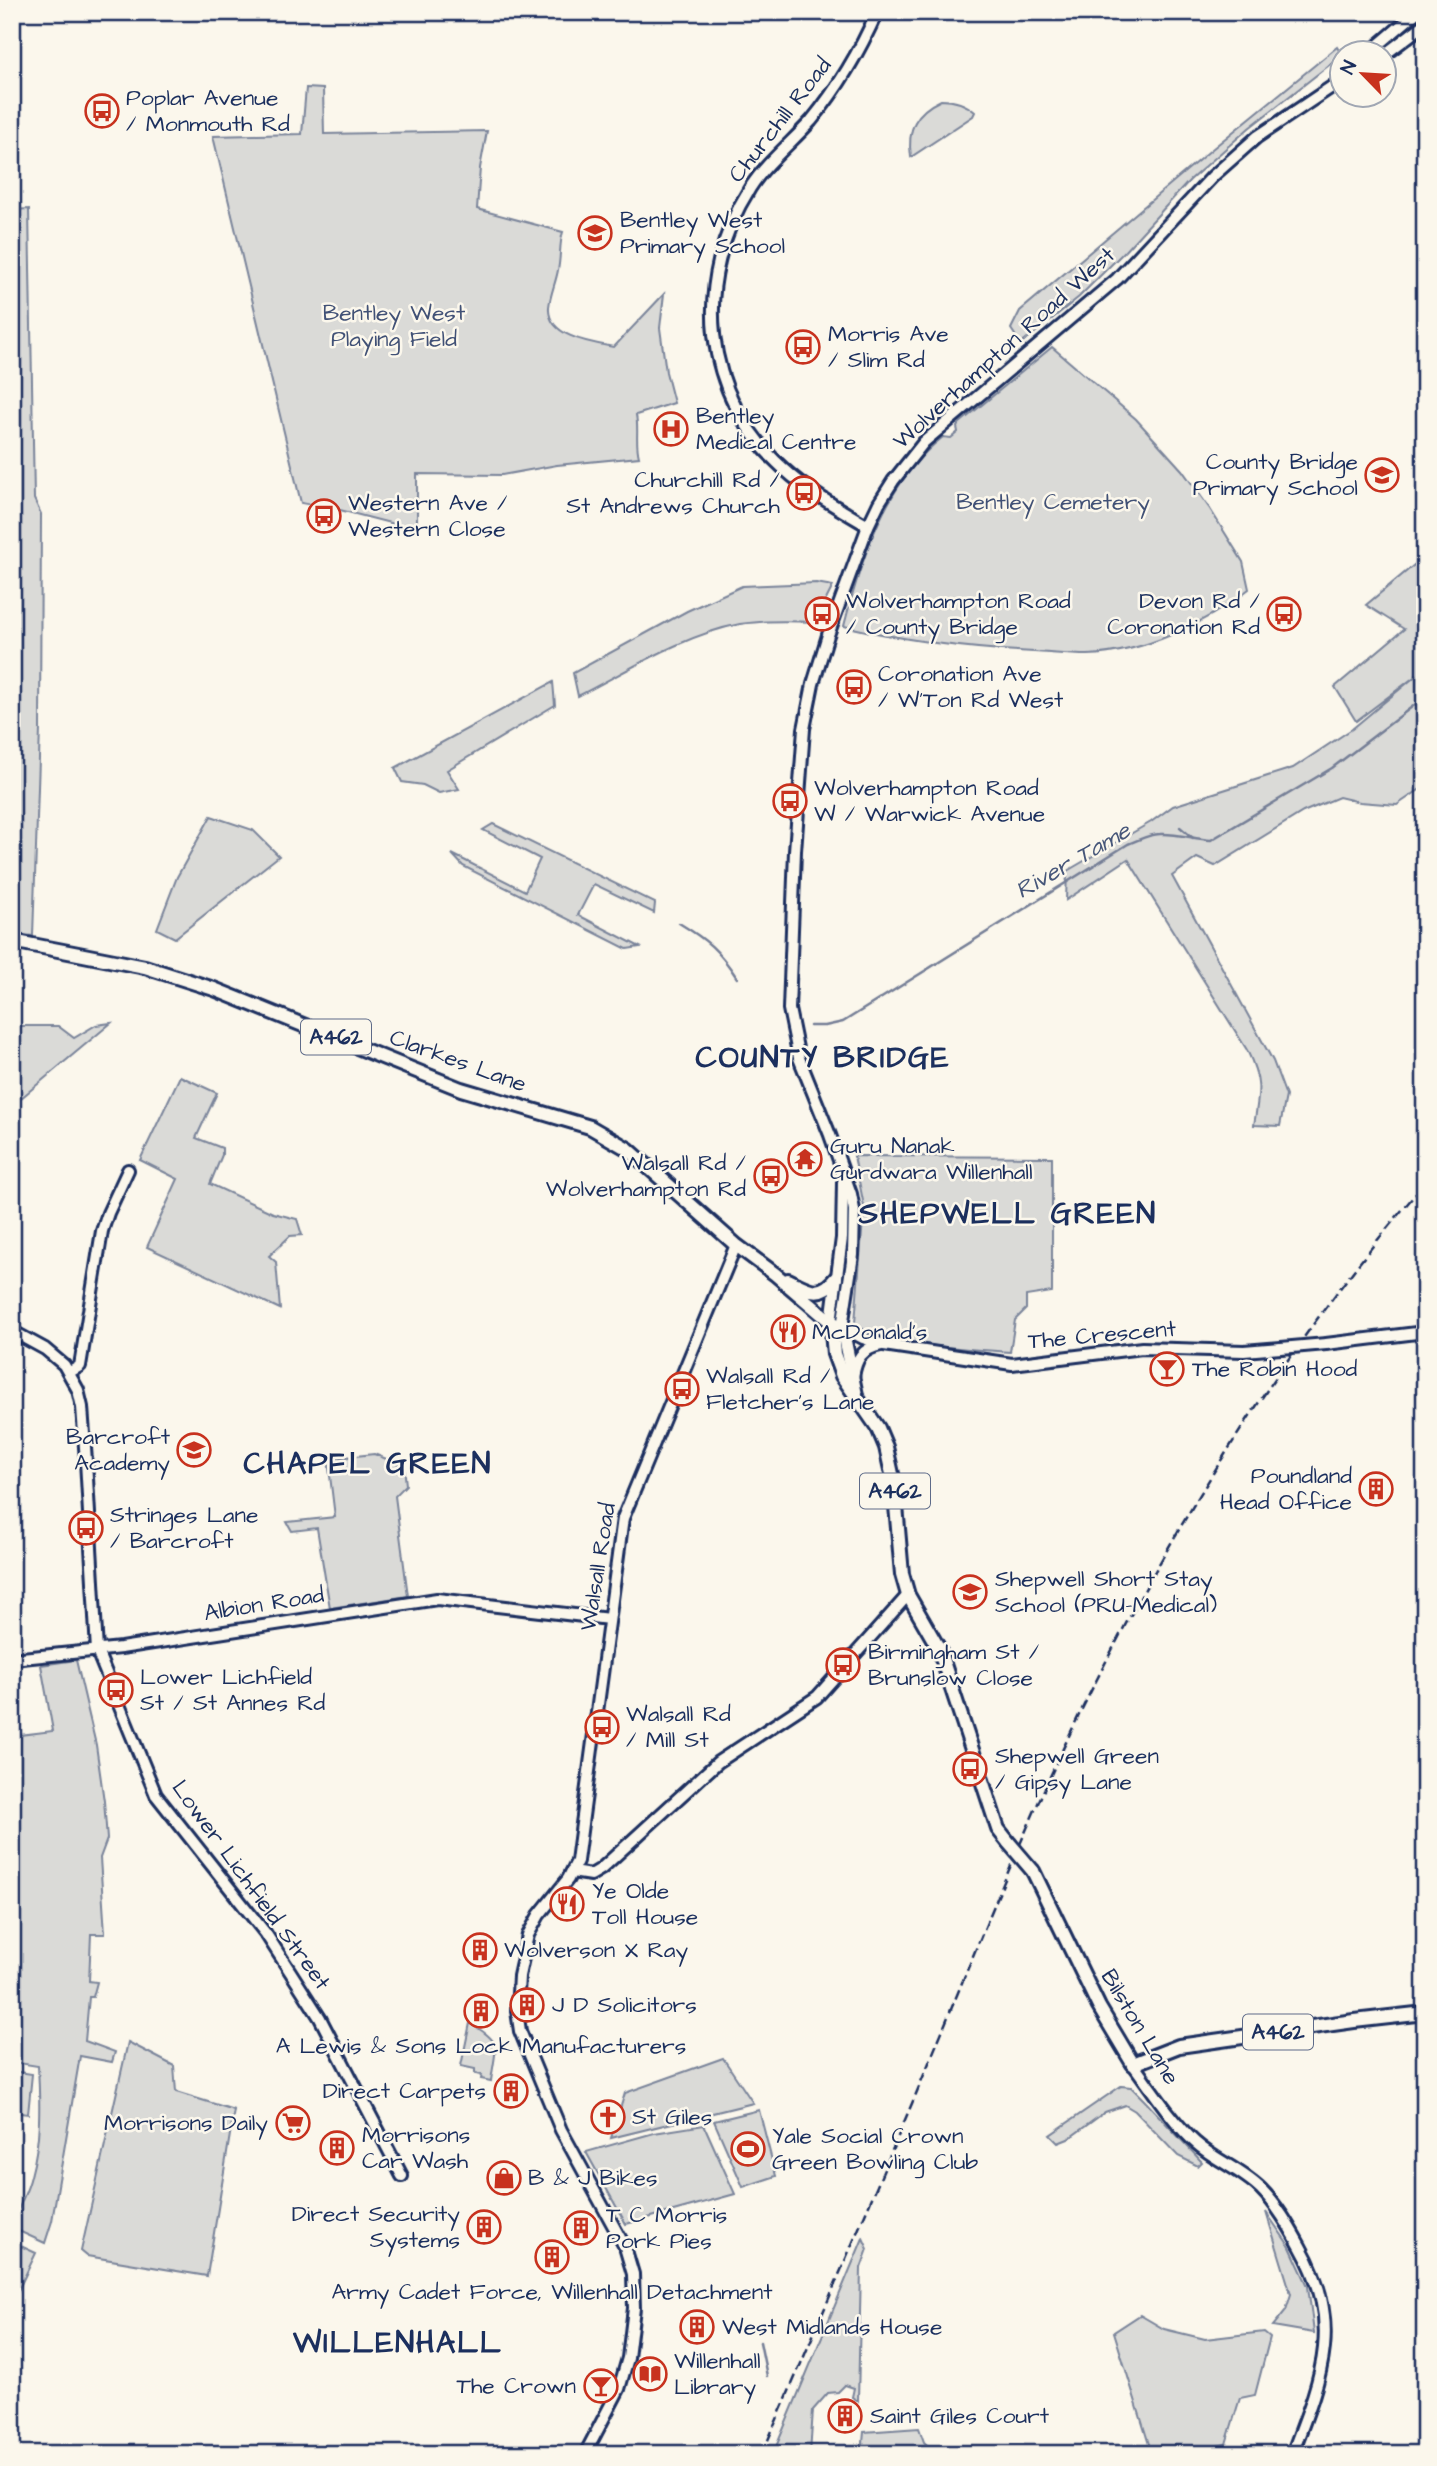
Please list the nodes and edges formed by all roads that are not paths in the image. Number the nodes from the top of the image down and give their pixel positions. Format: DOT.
graph roads {
  1 [pos="877,12"];
  2 [pos="1419,12"];
  3 [pos="1425,17"];
  4 [pos="1425,24"];
  5 [pos="1387,38"];
  6 [pos="1398,44"];
  7 [pos="1328,89"];
  8 [pos="868,526"];
  9 [pos="12,941"];
  10 [pos="128,1170"];
  11 [pos="843,1177"];
  12 [pos="736,1245"];
  13 [pos="775,1274"];
  14 [pos="836,1278"];
  15 [pos="836,1325"];
  16 [pos="12,1331"];
  17 [pos="1425,1332"];
  18 [pos="884,1345"];
  19 [pos="69,1372"];
  20 [pos="852,1379"];
  21 [pos="856,1395"];
  22 [pos="908,1595"];
  23 [pos="609,1619"];
  24 [pos="97,1651"];
  25 [pos="12,1658"];
  26 [pos="572,1872"];
  27 [pos="1425,2013"];
  28 [pos="1133,2064"];
  29 [pos="401,2176"];
  30 [pos="585,2454"];
  31 [pos="1292,2454"];
  1 -- 8 [label="street, Churchill Road"];
  2 -- 3 [label="street"];
  2 -- 5 [label="street"];
  4 -- 6 [label="street"];
  7 -- 8 [label="street, Wolverhampton Road West"];
  8 -- 11 [label="street, Wolverhampton Road West"];
  9 -- 12 [label="main road, Clarkes Lane / A462"];
  10 -- 19 [label="street"];
  11 -- 14 [label="street, Wolverhampton Road West"];
  11 -- 15 [label="street, Wolverhampton Road West"];
  12 -- 13 [label="main road, A462"];
  12 -- 23 [label="street, Walsall Road"];
  13 -- 14 [label="main road, A462"];
  13 -- 15 [label="main road, A462"];
  14 -- 15 [label="street, Wolverhampton Road West"];
  15 -- 18 [label="street, The Crescent"];
  15 -- 20 [label="main road, A462"];
  15 -- 21 [label="main road, A462"];
  16 -- 19 [label="street"];
  17 -- 18 [label="street, The Crescent, bridge"];
  18 -- 20 [label="street"];
  19 -- 24 [label="street, Lower Lichfield Street"];
  20 -- 21 [label="main road, A462"];
  21 -- 22 [label="main road, A462"];
  22 -- 26 [label="street"];
  22 -- 28 [label="main road, Bilston Lane / A462, bridge"];
  23 -- 24 [label="street, Albion Road"];
  23 -- 26 [label="street, Walsall Road"];
  24 -- 25 [label="street, Albion Road"];
  24 -- 29 [label="street, Lower Lichfield Street"];
  26 -- 30 [label="street"];
  27 -- 28 [label="main road, A462"];
  28 -- 31 [label="street, Bilston Lane"];
}
